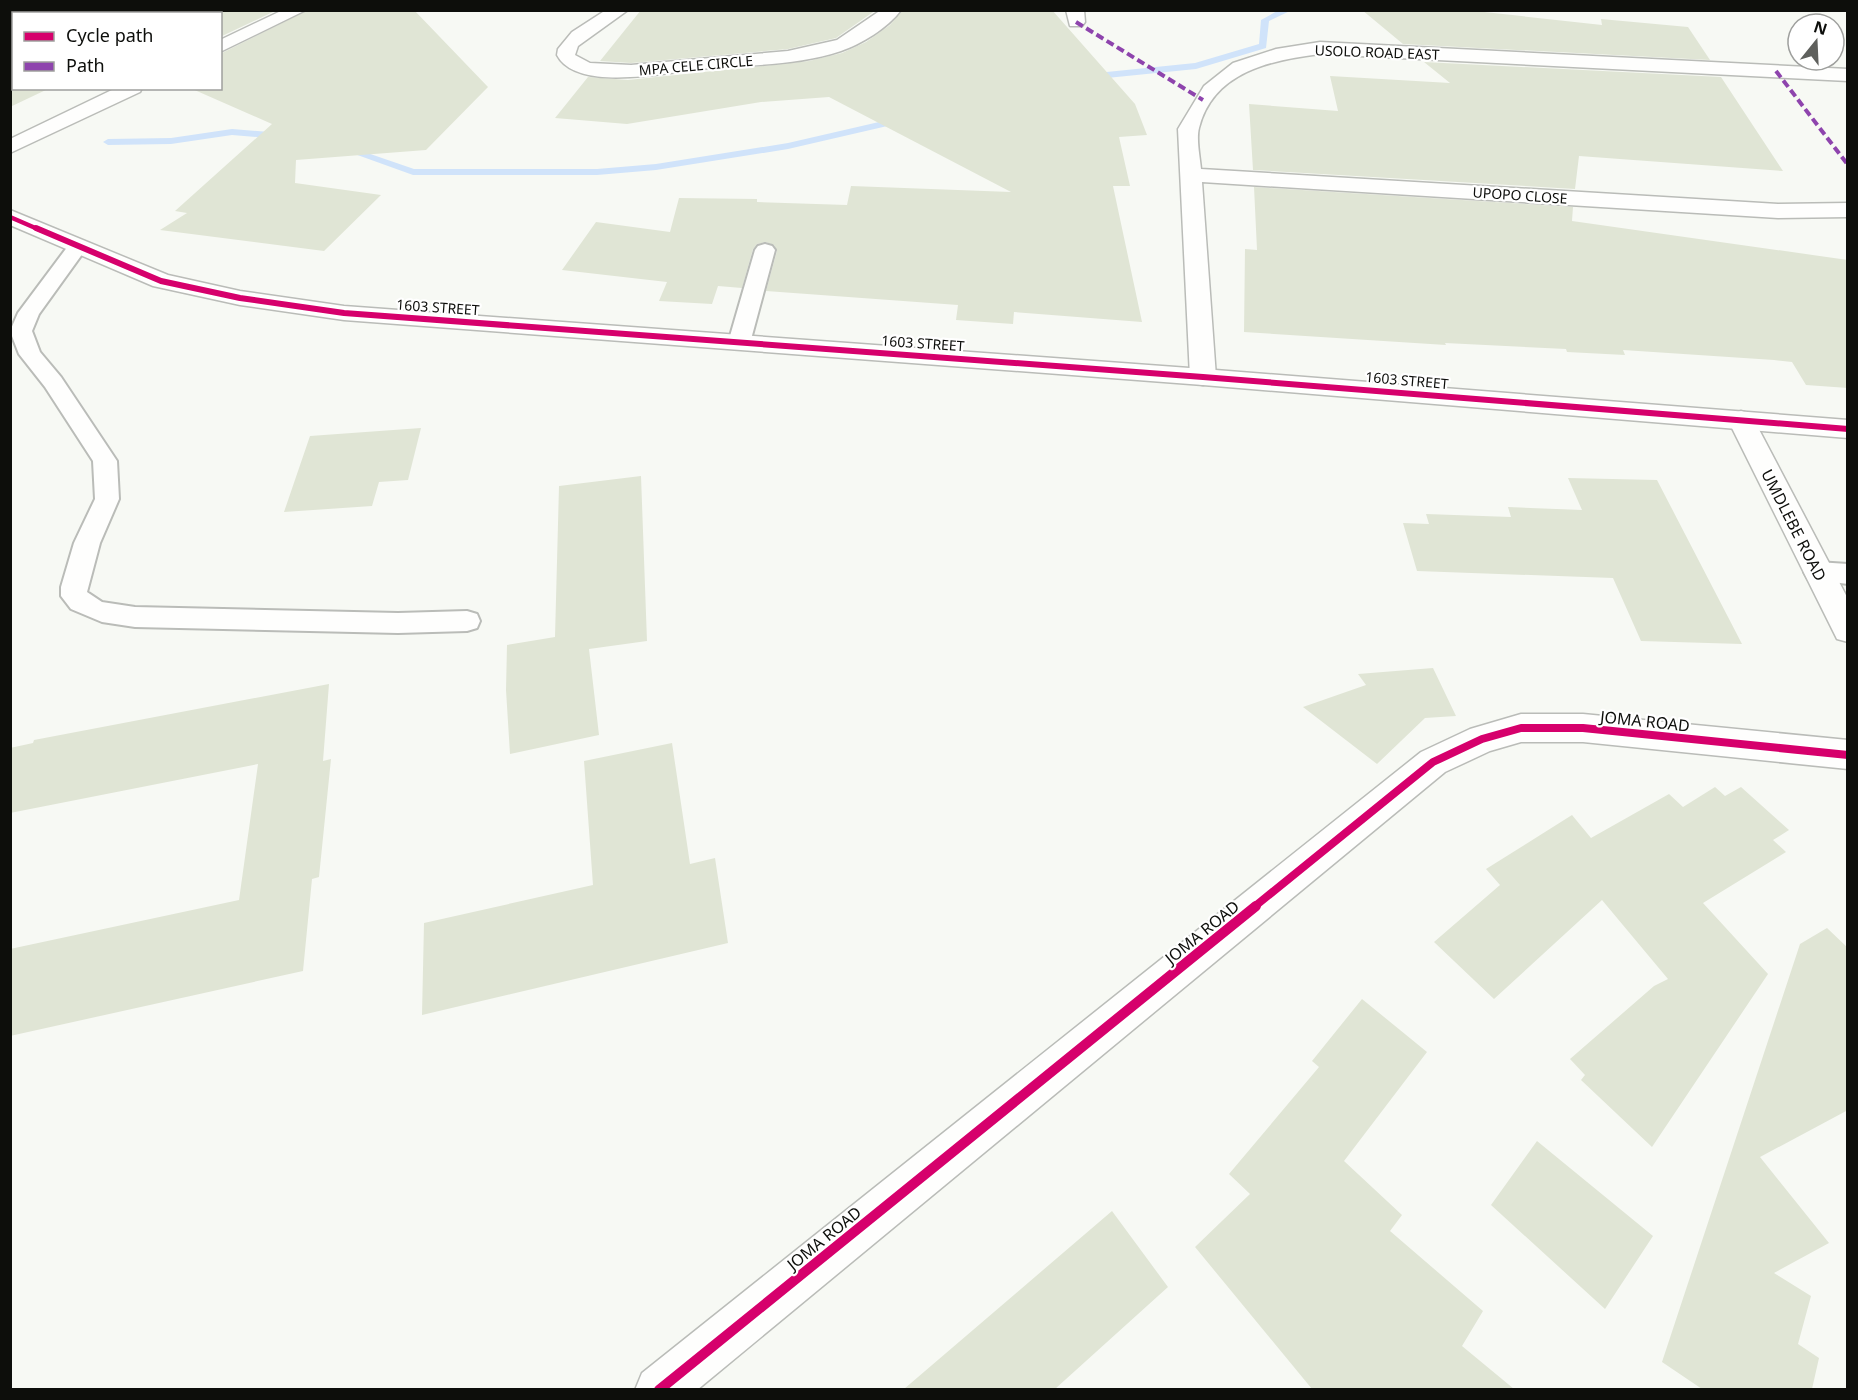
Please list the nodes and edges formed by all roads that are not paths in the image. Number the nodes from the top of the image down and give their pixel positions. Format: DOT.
graph roads {
  1 [pos="298,10"];
  2 [pos="620,10"];
  3 [pos="892,10"];
  4 [pos="222,46"];
  5 [pos="1848,75"];
  6 [pos="129,90"];
  7 [pos="10,147"];
  8 [pos="1192,175"];
  9 [pos="1848,210"];
  10 [pos="10,218"];
  11 [pos="78,246"];
  12 [pos="765,250"];
  13 [pos="739,343"];
  14 [pos="1203,377"];
  15 [pos="1741,420"];
  16 [pos="1848,429"];
  17 [pos="1817,572"];
  18 [pos="1848,574"];
  19 [pos="467,621"];
  20 [pos="1848,630"];
  21 [pos="1848,755"];
  22 [pos="659,1389"];
  1 -- 4 [label="street"];
  2 -- 3 [label="street, MPA CELE CIRCLE"];
  5 -- 8 [label="street, USOLO ROAD EAST"];
  6 -- 7 [label="street"];
  8 -- 9 [label="street, UPOPO CLOSE"];
  8 -- 14 [label="street, USOLO ROAD EAST"];
  10 -- 11 [label="street, 1603 STREET"];
  11 -- 13 [label="street, 1603 STREET"];
  11 -- 19 [label="lane"];
  12 -- 13 [label="lane"];
  13 -- 14 [label="street, 1603 STREET"];
  14 -- 15 [label="street, 1603 STREET"];
  15 -- 16 [label="street, 1603 STREET"];
  15 -- 17 [label="street, UMDLEBE ROAD"];
  17 -- 18 [label="lane"];
  17 -- 20 [label="street, UMDLEBE ROAD"];
  21 -- 22 [label="street, JOMA ROAD"];
}
